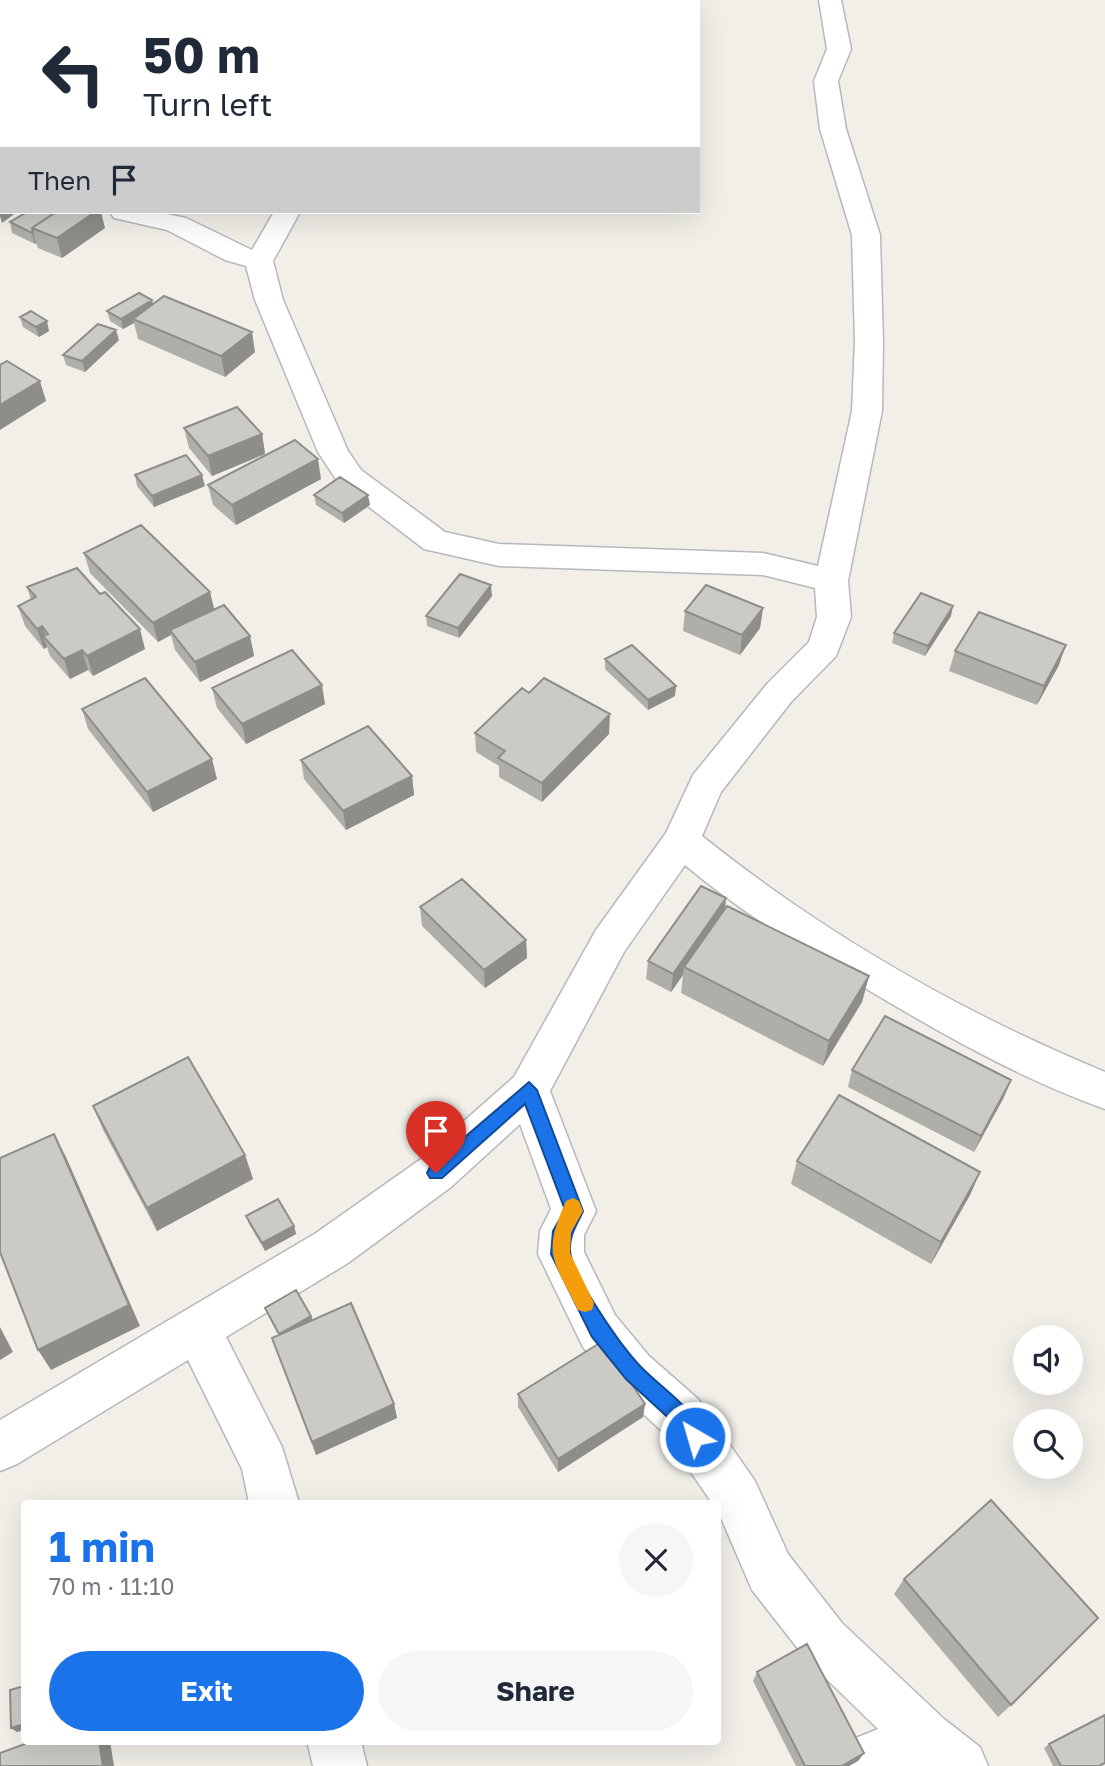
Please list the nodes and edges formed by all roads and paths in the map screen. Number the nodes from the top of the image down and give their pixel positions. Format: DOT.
graph roads {
  1 [pos="830,0"];
  2 [pos="132,214"];
  3 [pos="286,214"];
  4 [pos="259,261"];
  5 [pos="831,581"];
  6 [pos="681,841"];
  7 [pos="529,1090"];
  8 [pos="1105,1091"];
  9 [pos="197,1329"];
  10 [pos="0,1447"];
  11 [pos="273,1500"];
  12 [pos="335,1745"];
  13 [pos="943,1752"];
  14 [pos="340,1766"];
  15 [pos="853,1766"];
  1 -- 5 [label="street"];
  2 -- 4 [label="street"];
  3 -- 4 [label="street"];
  4 -- 5 [label="street"];
  5 -- 6 [label="street"];
  6 -- 7 [label="street"];
  6 -- 8 [label="street"];
  7 -- 9 [label="street"];
  7 -- 13 [label="street"];
  9 -- 10 [label="street"];
  9 -- 11 [label="street"];
  12 -- 14 [label="street"];
  13 -- 15 [label="street"];
}
